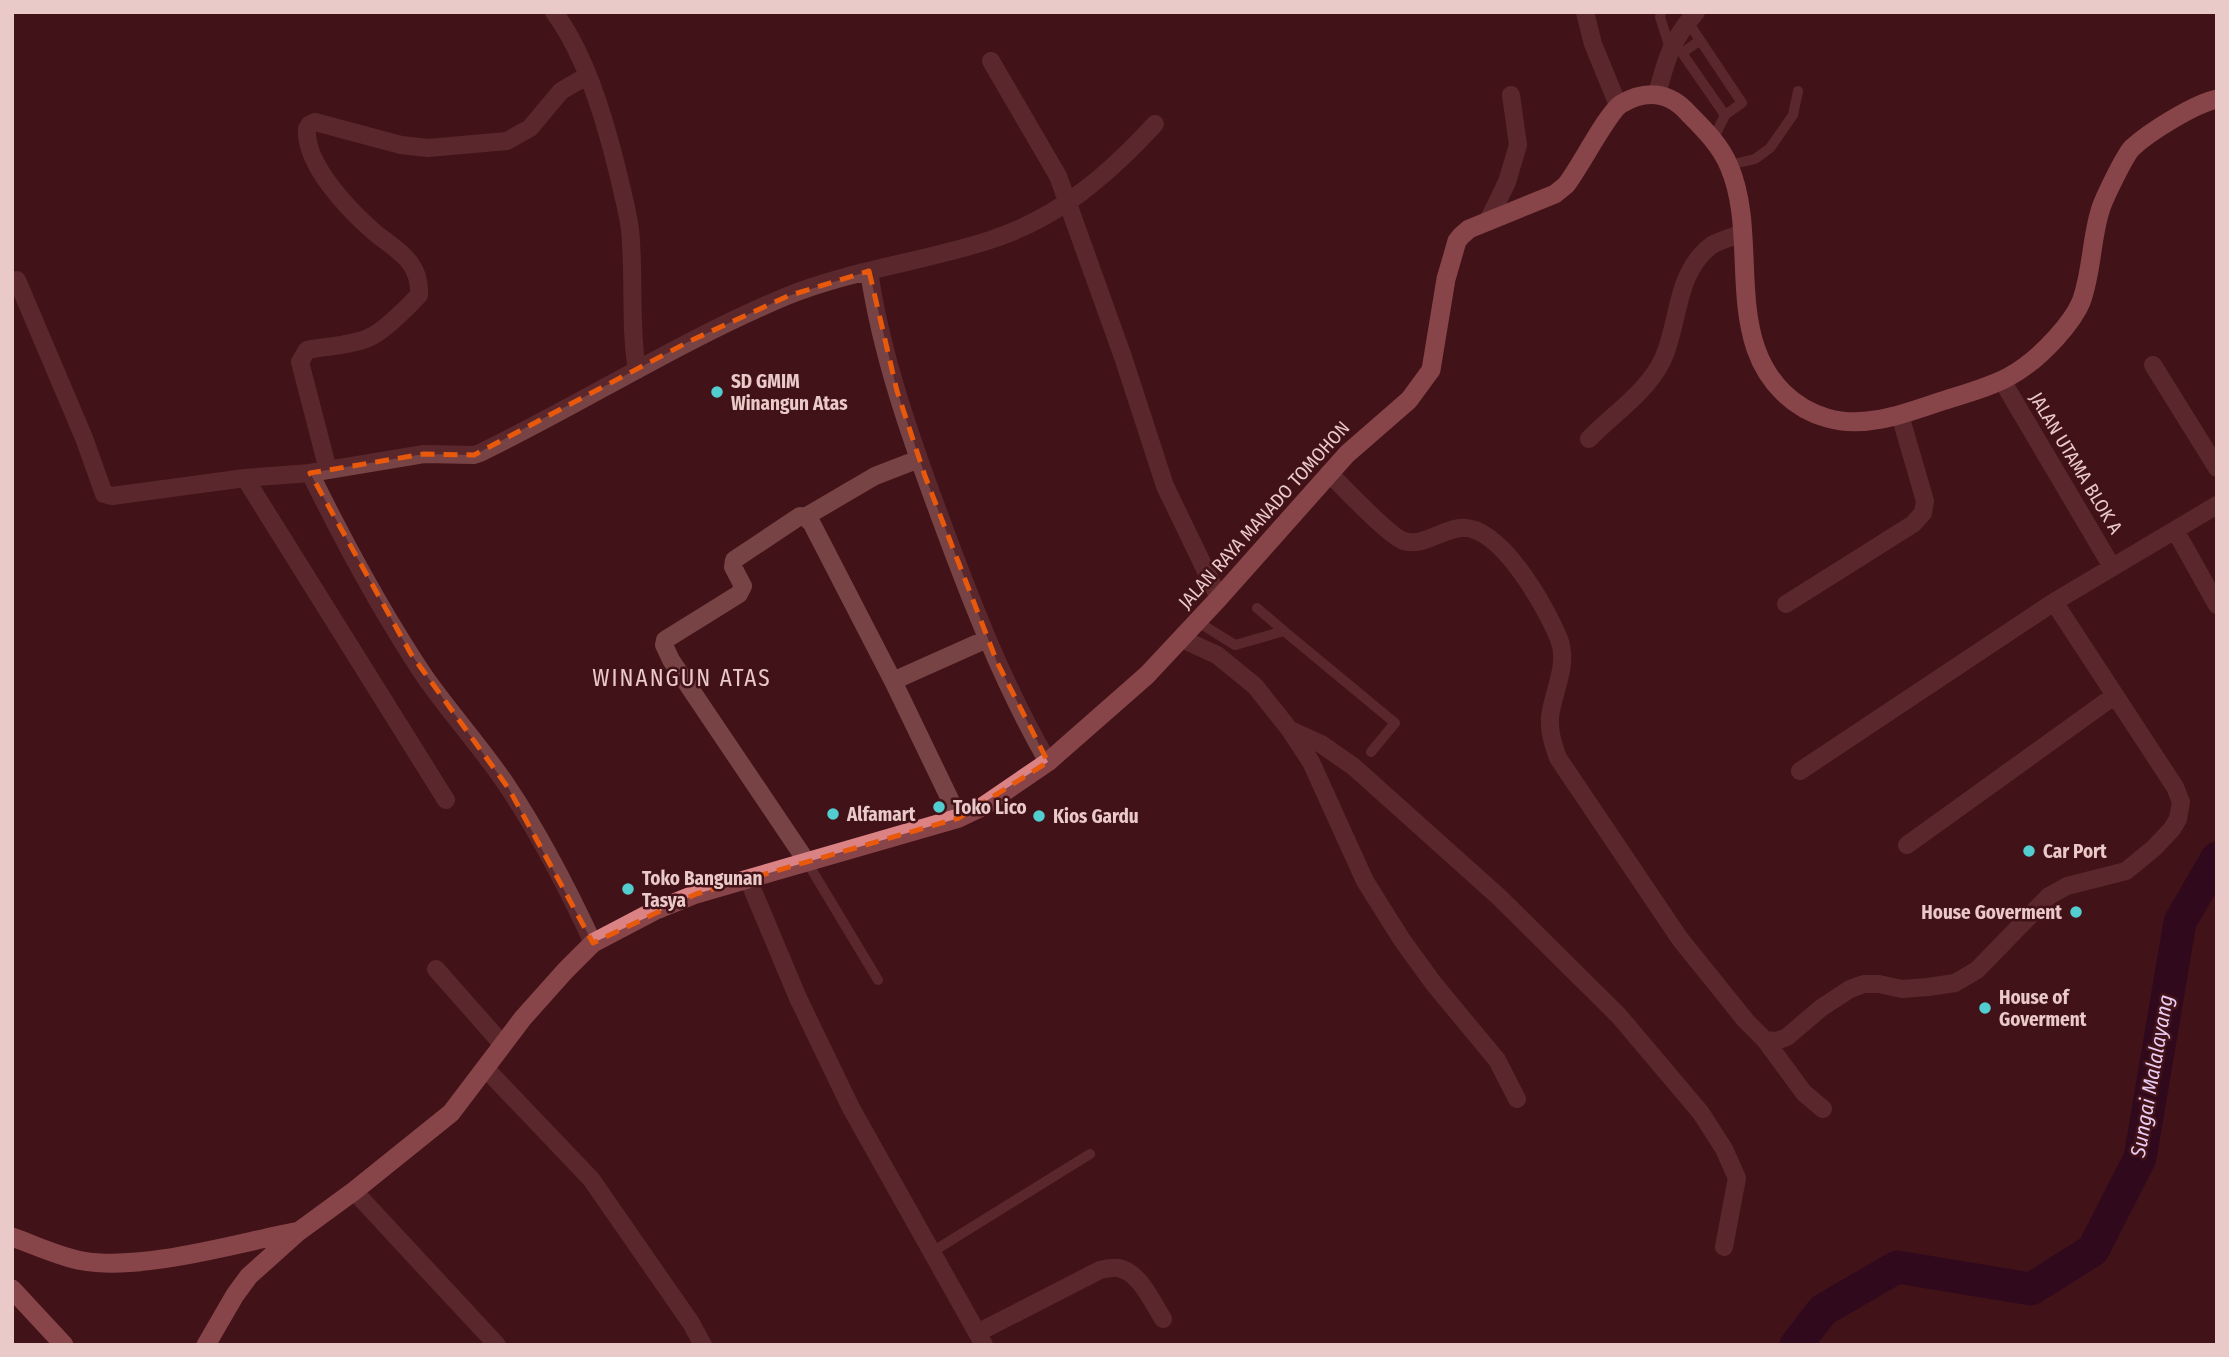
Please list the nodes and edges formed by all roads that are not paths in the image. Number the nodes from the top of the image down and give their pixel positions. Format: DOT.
graph roads {
  1 [pos="554,12"];
  2 [pos="1585,12"];
  3 [pos="1661,12"];
  4 [pos="1692,17"];
  5 [pos="1699,41"];
  6 [pos="1671,48"];
  7 [pos="991,61"];
  8 [pos="587,76"];
  9 [pos="1798,91"];
  10 [pos="1657,94"];
  11 [pos="1511,95"];
  12 [pos="2217,99"];
  13 [pos="1618,105"];
  14 [pos="1725,115"];
  15 [pos="1155,124"];
  16 [pos="1713,140"];
  17 [pos="1729,164"];
  18 [pos="1066,204"];
  19 [pos="1488,221"];
  20 [pos="1742,233"];
  21 [pos="869,271"];
  22 [pos="18,280"];
  23 [pos="2153,365"];
  24 [pos="637,370"];
  25 [pos="2003,382"];
  26 [pos="1900,415"];
  27 [pos="1589,439"];
  28 [pos="919,459"];
  29 [pos="2217,468"];
  30 [pos="328,470"];
  31 [pos="1329,472"];
  32 [pos="310,473"];
  33 [pos="245,478"];
  34 [pos="2217,505"];
  35 [pos="805,517"];
  36 [pos="2175,530"];
  37 [pos="2112,567"];
  38 [pos="1219,598"];
  39 [pos="2054,602"];
  40 [pos="1786,604"];
  41 [pos="2217,605"];
  42 [pos="1257,608"];
  43 [pos="1198,622"];
  44 [pos="1284,631"];
  45 [pos="987,639"];
  46 [pos="1182,639"];
  47 [pos="893,681"];
  48 [pos="2114,696"];
  49 [pos="1290,730"];
  50 [pos="1371,752"];
  51 [pos="1048,762"];
  52 [pos="1800,771"];
  53 [pos="446,800"];
  54 [pos="959,818"];
  55 [pos="1907,845"];
  56 [pos="807,862"];
  57 [pos="748,879"];
  58 [pos="593,943"];
  59 [pos="436,969"];
  60 [pos="878,980"];
  61 [pos="1766,1040"];
  62 [pos="503,1045"];
  63 [pos="486,1069"];
  64 [pos="1517,1099"];
  65 [pos="1824,1109"];
  66 [pos="1090,1154"];
  67 [pos="354,1191"];
  68 [pos="298,1232"];
  69 [pos="12,1237"];
  70 [pos="1724,1247"];
  71 [pos="932,1252"];
  72 [pos="12,1289"];
  73 [pos="1163,1320"];
  74 [pos="980,1339"];
  75 [pos="64,1345"];
  76 [pos="206,1345"];
  77 [pos="496,1345"];
  78 [pos="703,1345"];
  1 -- 8 [label="street"];
  2 -- 13 [label="street"];
  3 -- 6 [label="lane"];
  4 -- 5 [label="lane"];
  4 -- 6 [label="street"];
  5 -- 14 [label="lane"];
  5 -- 14 [label="lane"];
  6 -- 10 [label="street"];
  7 -- 18 [label="street"];
  8 -- 24 [label="street"];
  8 -- 30 [label="street"];
  9 -- 17 [label="lane"];
  10 -- 13 [label="highway"];
  10 -- 16 [label="highway"];
  11 -- 19 [label="street"];
  12 -- 25 [label="highway"];
  13 -- 19 [label="highway, JALAN RAYA MANADO TOMOHON"];
  14 -- 16 [label="lane"];
  15 -- 18 [label="street"];
  16 -- 17 [label="highway"];
  17 -- 20 [label="highway"];
  18 -- 21 [label="street"];
  18 -- 38 [label="street"];
  19 -- 31 [label="highway, JALAN RAYA MANADO TOMOHON"];
  20 -- 26 [label="highway"];
  20 -- 27 [label="street"];
  21 -- 24 [label="street"];
  21 -- 28 [label="street"];
  22 -- 33 [label="street"];
  23 -- 29 [label="street"];
  24 -- 30 [label="street"];
  25 -- 26 [label="highway"];
  25 -- 37 [label="street, JALAN UTAMA BLOK A"];
  26 -- 40 [label="street"];
  28 -- 35 [label="street"];
  28 -- 45 [label="street"];
  30 -- 32 [label="street"];
  31 -- 38 [label="highway, JALAN RAYA MANADO TOMOHON"];
  31 -- 61 [label="street"];
  32 -- 33 [label="street"];
  32 -- 58 [label="street"];
  33 -- 53 [label="street"];
  34 -- 36 [label="street"];
  35 -- 47 [label="street"];
  35 -- 56 [label="street"];
  36 -- 37 [label="street"];
  36 -- 41 [label="street"];
  37 -- 39 [label="street"];
  38 -- 43 [label="highway, JALAN RAYA MANADO TOMOHON"];
  39 -- 48 [label="street"];
  39 -- 52 [label="street"];
  42 -- 44 [label="lane"];
  43 -- 44 [label="lane"];
  43 -- 46 [label="highway, JALAN RAYA MANADO TOMOHON"];
  44 -- 50 [label="lane"];
  45 -- 47 [label="street"];
  45 -- 51 [label="street"];
  46 -- 49 [label="street"];
  46 -- 51 [label="highway, JALAN RAYA MANADO TOMOHON"];
  47 -- 54 [label="street"];
  48 -- 55 [label="street"];
  48 -- 61 [label="street"];
  49 -- 64 [label="street"];
  49 -- 70 [label="street"];
  51 -- 54 [label="highway, JALAN RAYA MANADO TOMOHON"];
  54 -- 56 [label="highway, JALAN RAYA MANADO TOMOHON"];
  56 -- 57 [label="highway, JALAN RAYA MANADO TOMOHON"];
  56 -- 60 [label="lane"];
  57 -- 58 [label="highway, JALAN RAYA MANADO TOMOHON"];
  57 -- 71 [label="street"];
  58 -- 62 [label="highway, JALAN RAYA MANADO TOMOHON"];
  59 -- 62 [label="street"];
  61 -- 65 [label="street"];
  62 -- 63 [label="highway, JALAN RAYA MANADO TOMOHON"];
  63 -- 67 [label="highway, JALAN RAYA MANADO TOMOHON"];
  63 -- 78 [label="street"];
  66 -- 71 [label="lane"];
  67 -- 68 [label="highway, JALAN RAYA MANADO TOMOHON"];
  67 -- 77 [label="street"];
  68 -- 69 [label="highway"];
  68 -- 76 [label="highway, JALAN RAYA MANADO TOMOHON"];
  71 -- 74 [label="street"];
  72 -- 75 [label="highway"];
  73 -- 74 [label="street"];
}
